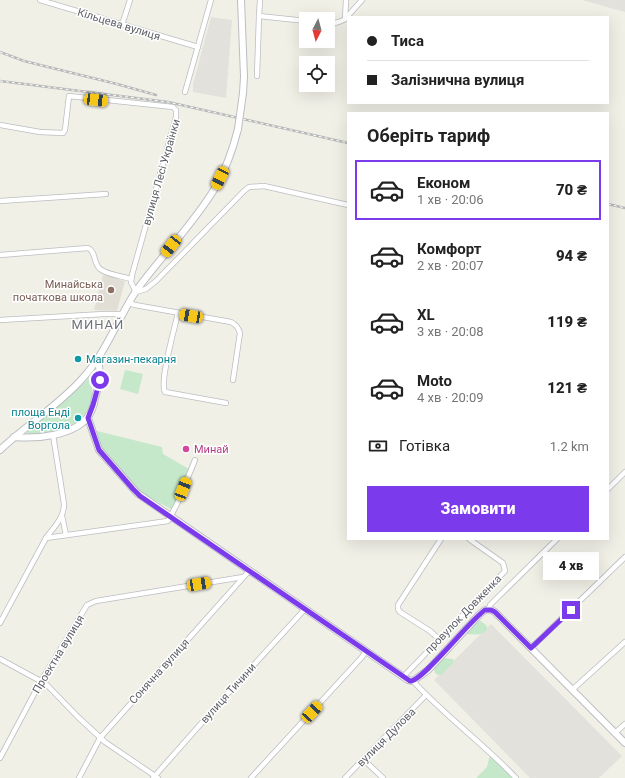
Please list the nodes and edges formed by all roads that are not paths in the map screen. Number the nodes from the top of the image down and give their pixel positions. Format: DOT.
graph roads {
  1 [pos="40,0"];
  2 [pos="130,0"];
  3 [pos="211,0"];
  4 [pos="241,0"];
  5 [pos="260,0"];
  6 [pos="346,0"];
  7 [pos="359,0"];
  8 [pos="363,0"];
  9 [pos="59,2"];
  10 [pos="259,16"];
  11 [pos="348,16"];
  12 [pos="345,19"];
  13 [pos="299,20"];
  14 [pos="335,23"];
  15 [pos="122,25"];
  16 [pos="198,47"];
  17 [pos="257,76"];
  18 [pos="185,92"];
  19 [pos="0,125"];
  20 [pos="106,194"];
  21 [pos="0,201"];
  22 [pos="347,205"];
  23 [pos="0,255"];
  24 [pos="131,279"];
  25 [pos="136,292"];
  26 [pos="129,303"];
  27 [pos="178,313"];
  28 [pos="123,314"];
  29 [pos="0,320"];
  30 [pos="98,359"];
  31 [pos="233,380"];
  32 [pos="226,403"];
  33 [pos="88,418"];
  34 [pos="53,435"];
  35 [pos="14,437"];
  36 [pos="0,450"];
  37 [pos="195,460"];
  38 [pos="625,472"];
  39 [pos="609,488"];
  40 [pos="62,516"];
  41 [pos="171,517"];
  42 [pos="66,535"];
  43 [pos="46,538"];
  44 [pos="440,540"];
  45 [pos="470,540"];
  46 [pos="557,540"];
  47 [pos="625,557"];
  48 [pos="249,571"];
  49 [pos="244,577"];
  50 [pos="305,609"];
  51 [pos="489,609"];
  52 [pos="0,623"];
  53 [pos="439,639"];
  54 [pos="625,642"];
  55 [pos="531,648"];
  56 [pos="366,651"];
  57 [pos="0,659"];
  58 [pos="403,677"];
  59 [pos="41,681"];
  60 [pos="413,681"];
  61 [pos="572,690"];
  62 [pos="426,695"];
  63 [pos="625,724"];
  64 [pos="615,733"];
  65 [pos="100,738"];
  66 [pos="625,743"];
  67 [pos="0,758"];
  68 [pos="364,760"];
  69 [pos="155,777"];
  70 [pos="79,778"];
  71 [pos="251,778"];
  72 [pos="345,778"];
  73 [pos="383,778"];
  74 [pos="516,778"];
  1 -- 9 [label="street, Кільцева вулиця"];
  2 -- 15 [label="street"];
  3 -- 16 [label="street"];
  4 -- 25 [label="street, bridge"];
  5 -- 10 [label="street"];
  6 -- 12 [label="street"];
  7 -- 8 [label="street"];
  8 -- 11 [label="street"];
  9 -- 15 [label="street, Кільцева вулиця"];
  10 -- 13 [label="street"];
  10 -- 17 [label="street"];
  12 -- 14 [label="street"];
  15 -- 16 [label="street, Кільцева вулиця"];
  16 -- 18 [label="street"];
  19 -- 24 [label="street, вулиця Лесі Українки"];
  20 -- 21 [label="street"];
  22 -- 25 [label="street"];
  23 -- 24 [label="street"];
  24 -- 25 [label="street"];
  25 -- 26 [label="street"];
  26 -- 27 [label="street"];
  26 -- 28 [label="street"];
  27 -- 31 [label="street"];
  27 -- 32 [label="street"];
  28 -- 29 [label="street"];
  28 -- 30 [label="street"];
  30 -- 33 [label="street"];
  30 -- 35 [label="street"];
  33 -- 34 [label="street"];
  33 -- 41 [label="street"];
  34 -- 35 [label="street"];
  34 -- 40 [label="street"];
  35 -- 36 [label="street"];
  37 -- 41 [label="street"];
  38 -- 39 [label="street"];
  40 -- 42 [label="street"];
  40 -- 43 [label="street"];
  41 -- 42 [label="street"];
  41 -- 48 [label="street"];
  42 -- 43 [label="street"];
  43 -- 52 [label="street"];
  44 -- 53 [label="street"];
  45 -- 53 [label="street, провулок Довженка"];
  46 -- 51 [label="street"];
  47 -- 55 [label="street"];
  48 -- 49 [label="street, Сонячна вулиця"];
  48 -- 50 [label="street"];
  49 -- 59 [label="street, Проектна вулиця"];
  49 -- 65 [label="street, Сонячна вулиця"];
  50 -- 56 [label="street"];
  50 -- 69 [label="street, вулиця Тичини"];
  51 -- 55 [label="street"];
  51 -- 60 [label="street"];
  53 -- 58 [label="street, провулок Довженка"];
  54 -- 61 [label="street"];
  55 -- 61 [label="street"];
  56 -- 58 [label="street"];
  56 -- 71 [label="street"];
  57 -- 59 [label="street"];
  58 -- 60 [label="street"];
  59 -- 65 [label="street"];
  59 -- 67 [label="street, Проектна вулиця"];
  60 -- 62 [label="street"];
  61 -- 64 [label="street"];
  62 -- 68 [label="street, вулиця Дулова"];
  62 -- 74 [label="street"];
  63 -- 64 [label="street"];
  64 -- 66 [label="street"];
  65 -- 69 [label="street"];
  65 -- 70 [label="street, Сонячна вулиця"];
  68 -- 72 [label="street, вулиця Дулова"];
  68 -- 73 [label="street"];
}
